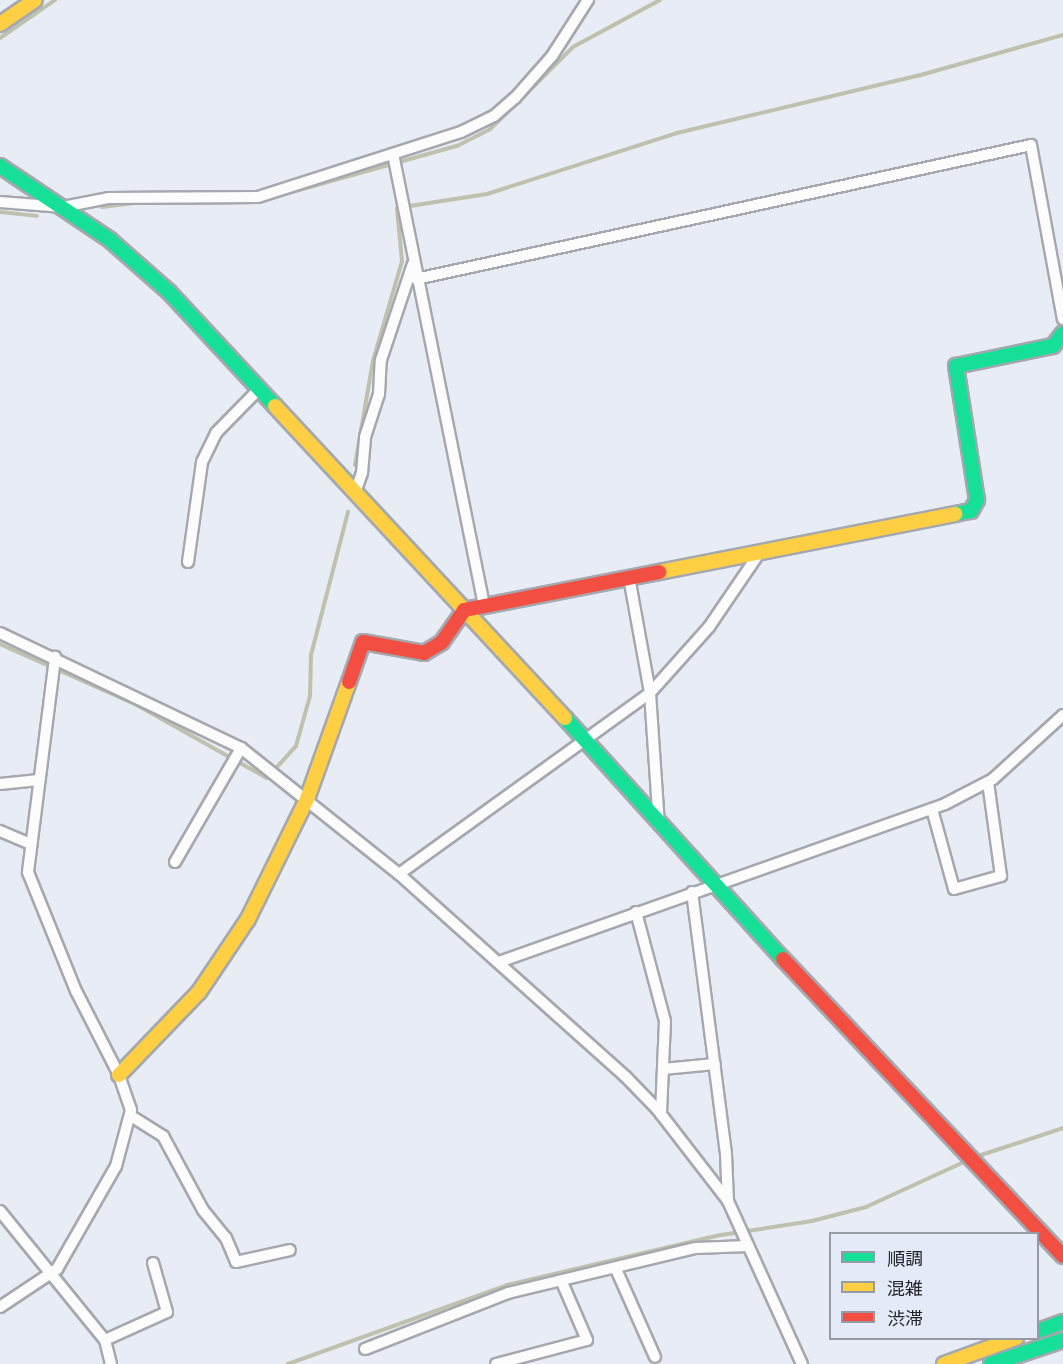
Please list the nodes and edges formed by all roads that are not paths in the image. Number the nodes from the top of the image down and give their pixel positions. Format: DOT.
graph roads {
  1 [pos="34,0"];
  2 [pos="588,0"];
  3 [pos="0,24"];
  4 [pos="393,155"];
  5 [pos="0,166"];
  6 [pos="0,202"];
  7 [pos="63,207"];
  8 [pos="413,264"];
  9 [pos="416,279"];
  10 [pos="1063,319"];
  11 [pos="1063,333"];
  12 [pos="260,388"];
  13 [pos="355,493"];
  14 [pos="760,552"];
  15 [pos="188,562"];
  16 [pos="629,577"];
  17 [pos="484,606"];
  18 [pos="464,610"];
  19 [pos="0,633"];
  20 [pos="55,658"];
  21 [pos="650,693"];
  22 [pos="1063,716"];
  23 [pos="583,738"];
  24 [pos="239,750"];
  25 [pos="39,780"];
  26 [pos="988,782"];
  27 [pos="0,784"];
  28 [pos="307,799"];
  29 [pos="932,809"];
  30 [pos="659,825"];
  31 [pos="0,831"];
  32 [pos="31,844"];
  33 [pos="175,862"];
  34 [pos="399,874"];
  35 [pos="713,885"];
  36 [pos="693,892"];
  37 [pos="636,912"];
  38 [pos="499,962"];
  39 [pos="715,1064"];
  40 [pos="663,1069"];
  41 [pos="119,1076"];
  42 [pos="661,1114"];
  43 [pos="130,1116"];
  44 [pos="728,1201"];
  45 [pos="0,1211"];
  46 [pos="746,1243"];
  47 [pos="290,1250"];
  48 [pos="1063,1256"];
  49 [pos="153,1263"];
  50 [pos="616,1269"];
  51 [pos="51,1273"];
  52 [pos="561,1280"];
  53 [pos="0,1307"];
  54 [pos="1063,1322"];
  55 [pos="1039,1331"];
  56 [pos="105,1340"];
  57 [pos="1010,1340"];
  58 [pos="1063,1340"];
  59 [pos="365,1349"];
  60 [pos="655,1358"];
  61 [pos="111,1364"];
  62 [pos="496,1364"];
  63 [pos="802,1364"];
  64 [pos="944,1364"];
  65 [pos="992,1364"];
  1 -- 3 [label="main road"];
  2 -- 4 [label="street"];
  4 -- 7 [label="street"];
  4 -- 8 [label="street"];
  5 -- 7 [label="main road"];
  6 -- 7 [label="street"];
  7 -- 12 [label="main road"];
  8 -- 9 [label="street"];
  8 -- 13 [label="street"];
  9 -- 10 [label="street"];
  9 -- 17 [label="street"];
  11 -- 14 [label="main road"];
  12 -- 13 [label="main road"];
  12 -- 15 [label="street"];
  13 -- 18 [label="main road"];
  14 -- 16 [label="main road"];
  14 -- 21 [label="street"];
  16 -- 17 [label="main road"];
  16 -- 21 [label="street"];
  17 -- 18 [label="main road"];
  18 -- 23 [label="main road"];
  18 -- 28 [label="main road"];
  19 -- 20 [label="street"];
  20 -- 24 [label="street"];
  20 -- 25 [label="street"];
  21 -- 23 [label="street"];
  21 -- 30 [label="street"];
  22 -- 26 [label="street"];
  23 -- 30 [label="main road"];
  23 -- 34 [label="street"];
  24 -- 28 [label="street"];
  24 -- 33 [label="street"];
  25 -- 27 [label="street"];
  25 -- 32 [label="street"];
  26 -- 29 [label="street"];
  26 -- 29 [label="street"];
  28 -- 34 [label="street"];
  28 -- 41 [label="main road"];
  29 -- 35 [label="street"];
  30 -- 35 [label="main road"];
  31 -- 32 [label="street"];
  32 -- 41 [label="street"];
  34 -- 38 [label="street"];
  35 -- 36 [label="street"];
  35 -- 48 [label="main road"];
  36 -- 37 [label="street"];
  36 -- 39 [label="street"];
  37 -- 38 [label="street"];
  37 -- 40 [label="street"];
  38 -- 42 [label="street"];
  39 -- 40 [label="street"];
  39 -- 44 [label="street"];
  40 -- 42 [label="street"];
  41 -- 43 [label="street"];
  42 -- 44 [label="street"];
  43 -- 47 [label="street"];
  43 -- 51 [label="street"];
  44 -- 46 [label="street"];
  45 -- 51 [label="street"];
  46 -- 50 [label="street"];
  46 -- 63 [label="street"];
  49 -- 56 [label="street"];
  50 -- 52 [label="street"];
  50 -- 60 [label="street"];
  51 -- 53 [label="street"];
  51 -- 56 [label="street"];
  52 -- 59 [label="street"];
  52 -- 62 [label="street"];
  54 -- 55 [label="main road"];
  56 -- 61 [label="street"];
  57 -- 64 [label="main road"];
  58 -- 65 [label="main road"];
}
